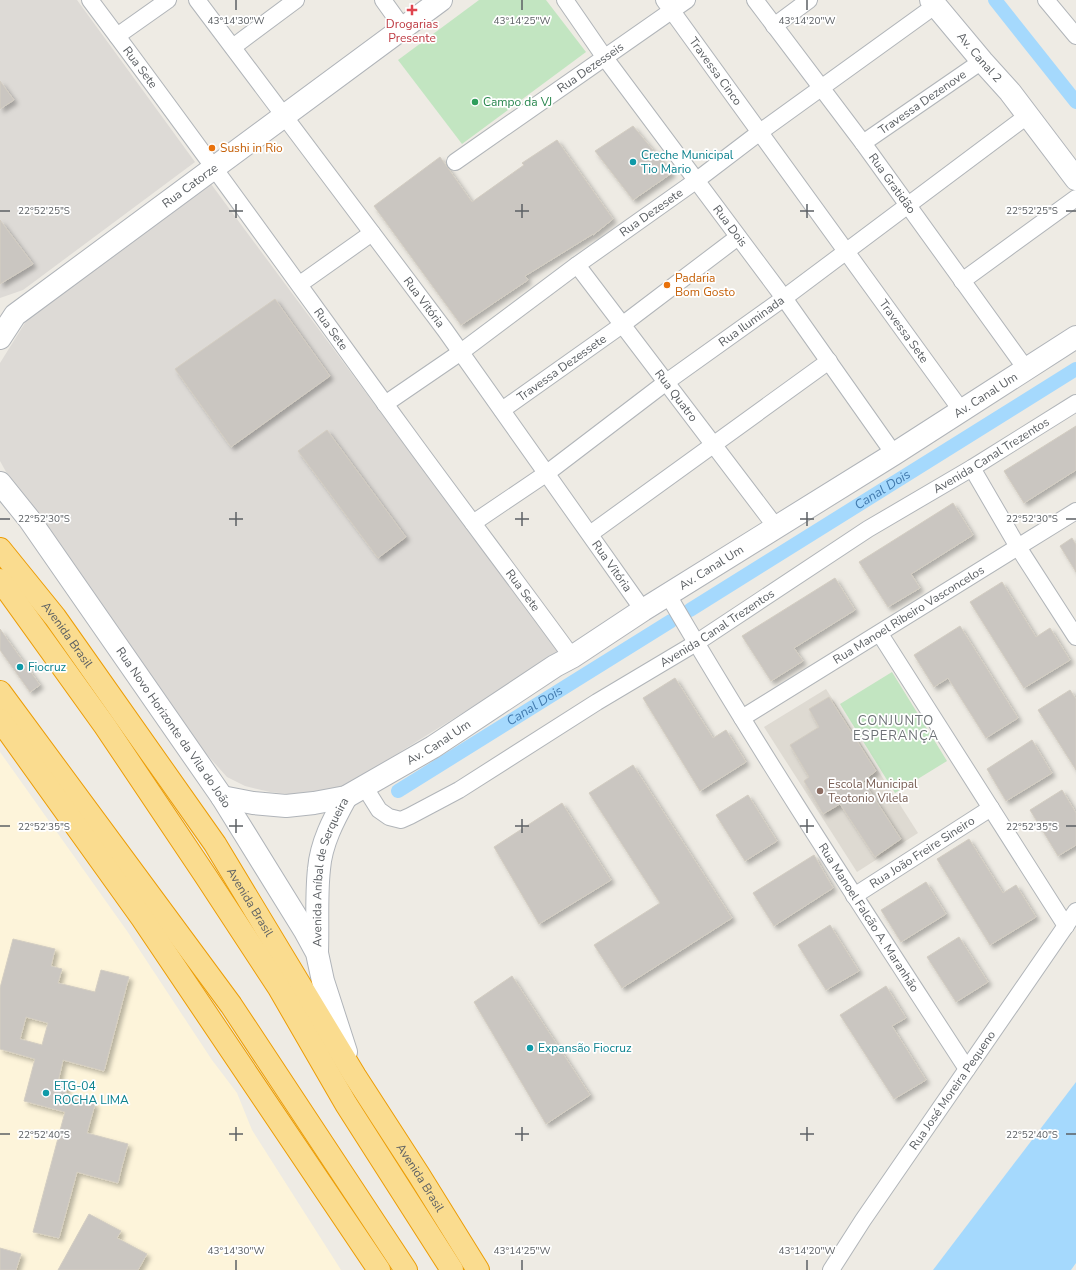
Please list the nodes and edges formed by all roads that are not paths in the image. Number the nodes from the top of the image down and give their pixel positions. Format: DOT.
graph roads {
  1 [pos="90,0"];
  2 [pos="168,0"];
  3 [pos="197,0"];
  4 [pos="296,0"];
  5 [pos="383,0"];
  6 [pos="441,0"];
  7 [pos="565,0"];
  8 [pos="687,0"];
  9 [pos="755,0"];
  10 [pos="809,0"];
  11 [pos="1046,0"];
  12 [pos="933,3"];
  13 [pos="668,5"];
  14 [pos="774,26"];
  15 [pos="403,28"];
  16 [pos="117,36"];
  17 [pos="1076,36"];
  18 [pos="233,47"];
  19 [pos="605,58"];
  20 [pos="982,61"];
  21 [pos="821,88"];
  22 [pos="1027,116"];
  23 [pos="284,117"];
  24 [pos="760,132"];
  25 [pos="863,143"];
  26 [pos="455,162"];
  27 [pos="215,168"];
  28 [pos="1073,173"];
  29 [pos="697,180"];
  30 [pos="1076,198"];
  31 [pos="907,206"];
  32 [pos="372,233"];
  33 [pos="738,237"];
  34 [pos="846,252"];
  35 [pos="577,265"];
  36 [pos="962,281"];
  37 [pos="300,284"];
  38 [pos="784,298"];
  39 [pos="8,317"];
  40 [pos="622,325"];
  41 [pos="1076,337"];
  42 [pos="0,338"];
  43 [pos="461,352"];
  44 [pos="829,361"];
  45 [pos="1026,369"];
  46 [pos="665,383"];
  47 [pos="1076,403"];
  48 [pos="385,404"];
  49 [pos="502,410"];
  50 [pos="962,410"];
  51 [pos="713,445"];
  52 [pos="894,454"];
  53 [pos="972,468"];
  54 [pos="547,473"];
  55 [pos="0,483"];
  56 [pos="1076,511"];
  57 [pos="473,523"];
  58 [pos="776,527"];
  59 [pos="590,534"];
  60 [pos="1018,547"];
  61 [pos="0,549"];
  62 [pos="0,580"];
  63 [pos="668,595"];
  64 [pos="643,610"];
  65 [pos="55,617"];
  66 [pos="880,634"];
  67 [pos="1076,637"];
  68 [pos="696,643"];
  69 [pos="572,657"];
  70 [pos="0,692"];
  71 [pos="742,718"];
  72 [pos="0,720"];
  73 [pos="105,726"];
  74 [pos="355,792"];
  75 [pos="222,797"];
  76 [pos="991,808"];
  77 [pos="854,896"];
  78 [pos="1076,911"];
  79 [pos="1066,926"];
  80 [pos="317,953"];
  81 [pos="967,1069"];
  82 [pos="355,1076"];
  83 [pos="379,1270"];
  84 [pos="406,1270"];
  85 [pos="452,1270"];
  86 [pos="478,1270"];
  87 [pos="831,1270"];
  1 -- 16 [label="street, Rua Sete"];
  2 -- 16 [label="street"];
  3 -- 18 [label="street, Rua Vitória"];
  4 -- 18 [label="street"];
  5 -- 15 [label="street"];
  6 -- 15 [label="street, Rua Catorze"];
  7 -- 19 [label="street, Rua Dois"];
  8 -- 13 [label="street, Rua Dezesseis"];
  9 -- 14 [label="street, Rua Gratidão"];
  10 -- 14 [label="street"];
  11 -- 17 [label="street"];
  12 -- 20 [label="street, Av. Canal 2"];
  12 -- 21 [label="street, Rua Dezesete"];
  13 -- 19 [label="street, Rua Dezesseis"];
  13 -- 24 [label="street, Travessa Cinco"];
  14 -- 21 [label="street, Rua Gratidão"];
  15 -- 23 [label="street, Rua Catorze"];
  16 -- 27 [label="street, Rua Sete"];
  18 -- 23 [label="street, Rua Vitória"];
  19 -- 26 [label="street, Rua Dezesseis"];
  19 -- 29 [label="street, Rua Dois"];
  20 -- 22 [label="street, Av. Canal 2"];
  20 -- 25 [label="street, Travessa Dezenove"];
  21 -- 24 [label="street, Rua Dezesete"];
  21 -- 25 [label="street, Rua Gratidão"];
  22 -- 28 [label="street, Av. Canal 2"];
  22 -- 31 [label="street, Rua Iluminada"];
  23 -- 27 [label="street, Rua Catorze"];
  23 -- 32 [label="street, Rua Vitória"];
  24 -- 29 [label="street, Rua Dezesete"];
  24 -- 34 [label="street, Travessa Cinco"];
  25 -- 31 [label="street, Rua Gratidão"];
  27 -- 37 [label="street, Rua Sete"];
  27 -- 39 [label="street, Rua Catorze"];
  29 -- 33 [label="street, Rua Dois"];
  29 -- 35 [label="street, Rua Dezesete"];
  30 -- 36 [label="street"];
  31 -- 34 [label="street, Rua Iluminada"];
  31 -- 36 [label="street, Rua Gratidão"];
  32 -- 37 [label="street"];
  32 -- 43 [label="street, Rua Vitória"];
  33 -- 38 [label="street, Rua Dois"];
  33 -- 40 [label="street, Travessa Dezessete"];
  34 -- 38 [label="street, Rua Iluminada"];
  34 -- 50 [label="street, Travessa Sete"];
  35 -- 40 [label="street, Rua Quatro"];
  35 -- 43 [label="street, Rua Dezesete"];
  36 -- 45 [label="street, Rua Gratidão"];
  37 -- 48 [label="street, Rua Sete"];
  38 -- 44 [label="street, Rua Dois"];
  38 -- 46 [label="street, Rua Iluminada"];
  39 -- 42 [label="street, Rua Catorze"];
  40 -- 46 [label="street, Rua Quatro"];
  40 -- 49 [label="street, Travessa Dezessete"];
  41 -- 45 [label="street, Av. Canal Um"];
  43 -- 48 [label="street, Rua Dezesete"];
  43 -- 49 [label="street, Rua Vitória"];
  44 -- 51 [label="street"];
  44 -- 52 [label="street, Rua Dois"];
  45 -- 50 [label="street, Av. Canal Um"];
  46 -- 51 [label="street, Rua Quatro"];
  46 -- 54 [label="street, Rua Iluminada"];
  47 -- 53 [label="street, Avenida Canal Trezentos"];
  48 -- 57 [label="street, Rua Sete"];
  49 -- 54 [label="street, Rua Vitória"];
  50 -- 52 [label="street, Av. Canal Um"];
  51 -- 58 [label="street, Rua Quatro"];
  51 -- 59 [label="street"];
  52 -- 58 [label="street, Av. Canal Um"];
  53 -- 60 [label="street"];
  53 -- 68 [label="street, Avenida Canal Trezentos"];
  54 -- 57 [label="street, Rua Iluminada"];
  54 -- 59 [label="street, Rua Vitória"];
  55 -- 75 [label="street, Rua Novo Horizonte da Vila do João"];
  56 -- 60 [label="street, Rua Manoel Ribeiro Vasconcelos"];
  57 -- 69 [label="street, Rua Sete"];
  58 -- 63 [label="street, Av. Canal Um"];
  59 -- 64 [label="street, Rua Vitória"];
  60 -- 66 [label="street, Rua Manoel Ribeiro Vasconcelos"];
  60 -- 67 [label="street"];
  61 -- 65 [label="highway, Avenida Brasil"];
  62 -- 73 [label="highway, Avenida Brasil"];
  63 -- 64 [label="street, Av. Canal Um"];
  63 -- 68 [label="street, Rua Manoel Falcão A. Maranhão"];
  64 -- 69 [label="street, Av. Canal Um"];
  65 -- 73 [label="highway"];
  65 -- 82 [label="highway, Avenida Brasil"];
  66 -- 71 [label="street, Rua Manoel Ribeiro Vasconcelos"];
  66 -- 76 [label="street"];
  68 -- 71 [label="street, Rua Manoel Falcão A. Maranhão"];
  68 -- 74 [label="street, Avenida Canal Trezentos"];
  69 -- 74 [label="street, Av. Canal Um"];
  70 -- 84 [label="highway"];
  71 -- 77 [label="street, Rua Manoel Falcão A. Maranhão"];
  72 -- 83 [label="highway"];
  73 -- 85 [label="highway, Avenida Brasil"];
  74 -- 75 [label="street, Avenida Aníbal de Serqueira"];
  74 -- 80 [label="street, Avenida Aníbal de Serqueira"];
  75 -- 80 [label="street, Rua Novo Horizonte da Vila do João"];
  76 -- 77 [label="street, Rua João Freire Sineiro"];
  76 -- 79 [label="street"];
  77 -- 81 [label="street, Rua Manoel Falcão A. Maranhão"];
  78 -- 79 [label="street, Rua José Moreira Pequeno"];
  79 -- 81 [label="street, Rua José Moreira Pequeno"];
  80 -- 82 [label="street, Rua Novo Horizonte da Vila do João"];
  81 -- 87 [label="street, Rua José Moreira Pequeno"];
  82 -- 86 [label="highway, Avenida Brasil"];
}
